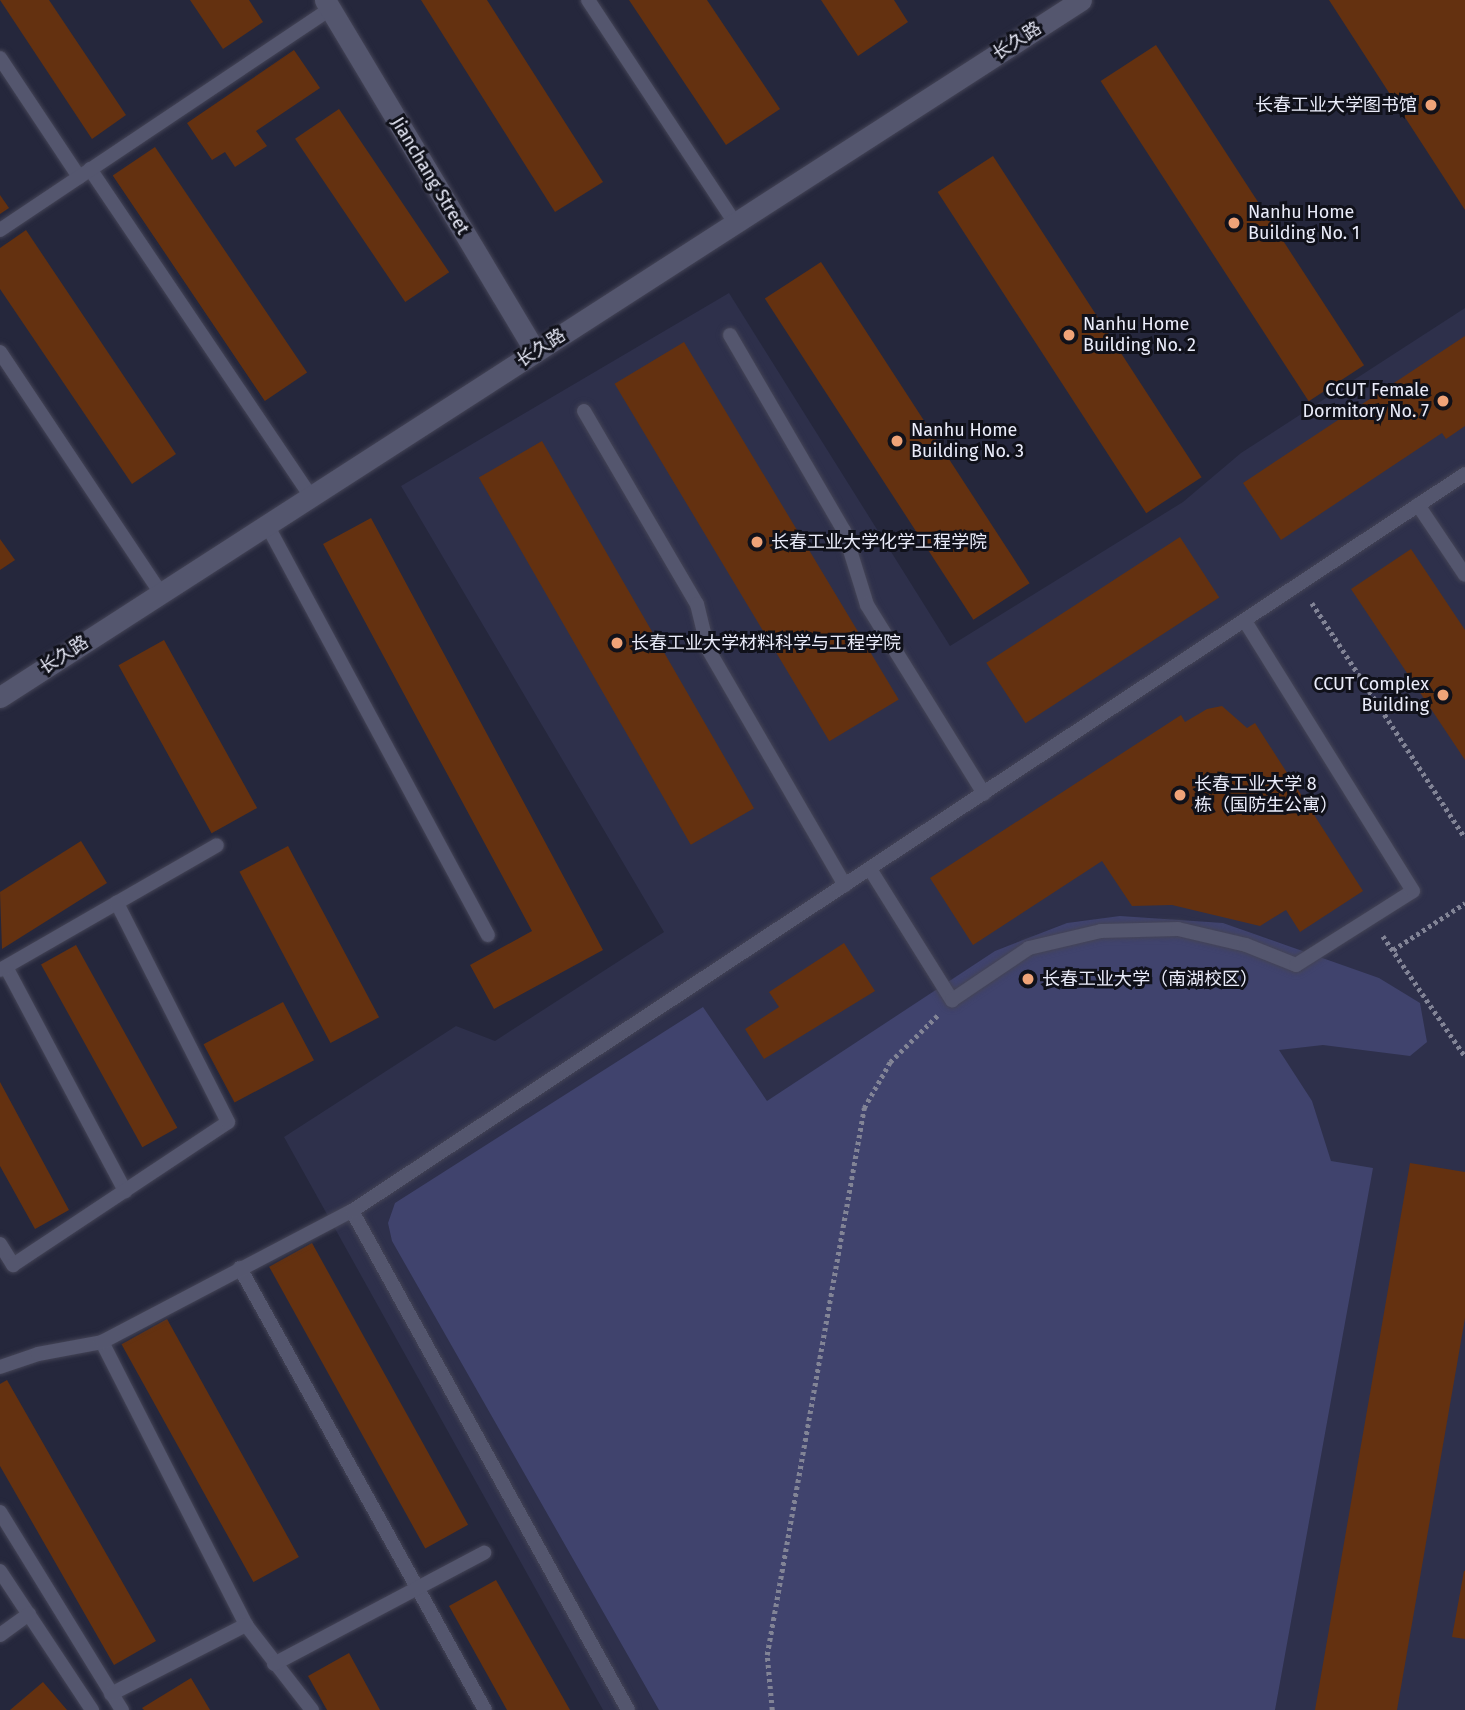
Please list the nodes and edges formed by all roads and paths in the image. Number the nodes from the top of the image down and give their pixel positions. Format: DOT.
graph roads {
  1 [pos="588,0"];
  2 [pos="1081,0"];
  3 [pos="328,4"];
  4 [pos="0,58"];
  5 [pos="85,173"];
  6 [pos="735,223"];
  7 [pos="0,230"];
  8 [pos="730,335"];
  9 [pos="0,352"];
  10 [pos="536,352"];
  11 [pos="584,411"];
  12 [pos="1465,474"];
  13 [pos="310,495"];
  14 [pos="1418,505"];
  15 [pos="266,523"];
  16 [pos="1465,575"];
  17 [pos="1300,584"];
  18 [pos="160,592"];
  19 [pos="1245,621"];
  20 [pos="0,697"];
  21 [pos="984,794"];
  22 [pos="1465,838"];
  23 [pos="217,845"];
  24 [pos="870,869"];
  25 [pos="845,885"];
  26 [pos="117,902"];
  27 [pos="1465,903"];
  28 [pos="1371,918"];
  29 [pos="488,935"];
  30 [pos="1393,950"];
  31 [pos="3,968"];
  32 [pos="952,1000"];
  33 [pos="1465,1056"];
  34 [pos="125,1191"];
  35 [pos="352,1211"];
  36 [pos="0,1244"];
  37 [pos="240,1268"];
  38 [pos="102,1342"];
  39 [pos="0,1367"];
  40 [pos="0,1512"];
  41 [pos="484,1553"];
  42 [pos="0,1571"];
  43 [pos="418,1588"];
  44 [pos="29,1614"];
  45 [pos="247,1625"];
  46 [pos="0,1635"];
  47 [pos="274,1664"];
  48 [pos="111,1694"];
  49 [pos="92,1710"];
  50 [pos="122,1710"];
  51 [pos="312,1710"];
  52 [pos="485,1710"];
  53 [pos="628,1710"];
  54 [pos="772,1710"];
  1 -- 6 [label="lane"];
  2 -- 6 [label="street, 长久路"];
  3 -- 5 [label="lane"];
  3 -- 10 [label="street, Jianchang Street"];
  4 -- 5 [label="lane"];
  5 -- 7 [label="lane"];
  5 -- 13 [label="lane"];
  6 -- 10 [label="street, 长久路"];
  8 -- 21 [label="lane"];
  9 -- 18 [label="lane"];
  10 -- 13 [label="street, 长久路"];
  11 -- 25 [label="lane"];
  12 -- 14 [label="lane"];
  13 -- 15 [label="street, 长久路"];
  14 -- 16 [label="lane"];
  14 -- 17 [label="lane"];
  15 -- 18 [label="street, 长久路"];
  15 -- 29 [label="lane"];
  17 -- 19 [label="lane"];
  17 -- 22 [label="path"];
  18 -- 20 [label="street, 长久路"];
  19 -- 21 [label="lane"];
  19 -- 28 [label="lane"];
  21 -- 24 [label="lane"];
  23 -- 26 [label="lane"];
  24 -- 25 [label="lane"];
  24 -- 32 [label="lane"];
  25 -- 35 [label="lane"];
  26 -- 31 [label="lane"];
  26 -- 34 [label="lane"];
  27 -- 30 [label="path"];
  28 -- 30 [label="path"];
  28 -- 32 [label="lane"];
  30 -- 33 [label="path"];
  31 -- 34 [label="lane"];
  32 -- 54 [label="path"];
  34 -- 36 [label="lane"];
  35 -- 37 [label="lane"];
  35 -- 53 [label="lane"];
  37 -- 38 [label="lane"];
  37 -- 43 [label="lane"];
  38 -- 39 [label="lane"];
  38 -- 45 [label="lane"];
  40 -- 48 [label="lane"];
  41 -- 43 [label="lane"];
  42 -- 44 [label="lane"];
  43 -- 47 [label="lane"];
  43 -- 52 [label="lane"];
  44 -- 46 [label="lane"];
  44 -- 49 [label="lane"];
  45 -- 47 [label="lane"];
  45 -- 48 [label="lane"];
  47 -- 51 [label="lane"];
  48 -- 50 [label="lane"];
}
